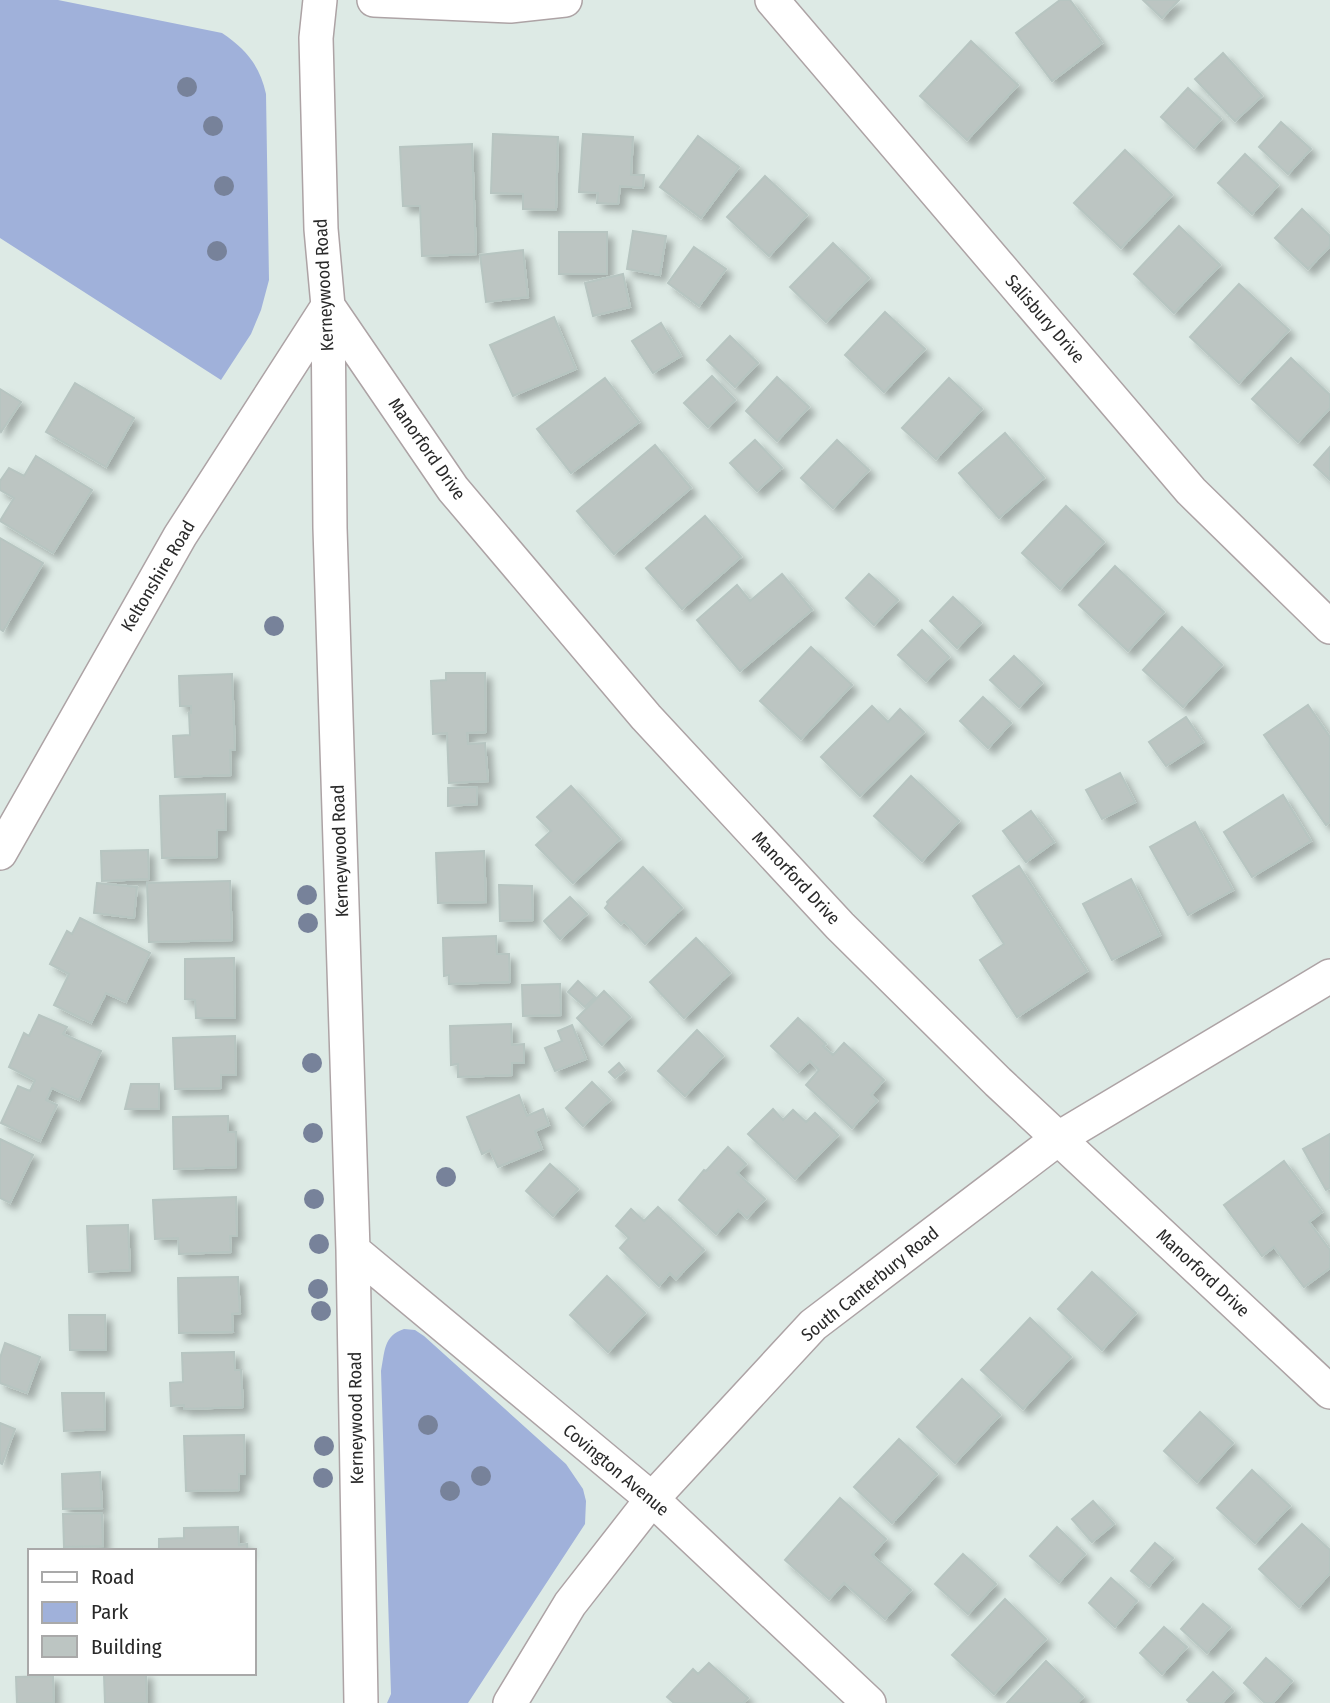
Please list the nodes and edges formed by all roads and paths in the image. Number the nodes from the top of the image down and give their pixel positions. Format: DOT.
graph roads {
  1 [pos="320,0"];
  2 [pos="374,0"];
  3 [pos="565,0"];
  4 [pos="772,0"];
  5 [pos="328,306"];
  6 [pos="1330,627"];
  7 [pos="0,853"];
  8 [pos="1330,976"];
  9 [pos="1059,1138"];
  10 [pos="353,1250"];
  11 [pos="1330,1392"];
  12 [pos="652,1499"];
  13 [pos="361,1703"];
  14 [pos="510,1703"];
  15 [pos="869,1703"];
  1 -- 5 [label="street, Kerneywood Road"];
  2 -- 3 [label="street"];
  4 -- 6 [label="street, Salisbury Drive"];
  5 -- 7 [label="street, Keltonshire Road"];
  5 -- 9 [label="street, Manorford Drive"];
  5 -- 10 [label="street, Kerneywood Road"];
  8 -- 9 [label="street, South Canterbury Road"];
  9 -- 11 [label="street, Manorford Drive"];
  9 -- 12 [label="street, South Canterbury Road"];
  10 -- 12 [label="street, Covington Avenue"];
  10 -- 13 [label="street, Kerneywood Road"];
  12 -- 14 [label="street, South Canterbury Road"];
  12 -- 15 [label="street, Covington Avenue"];
}
